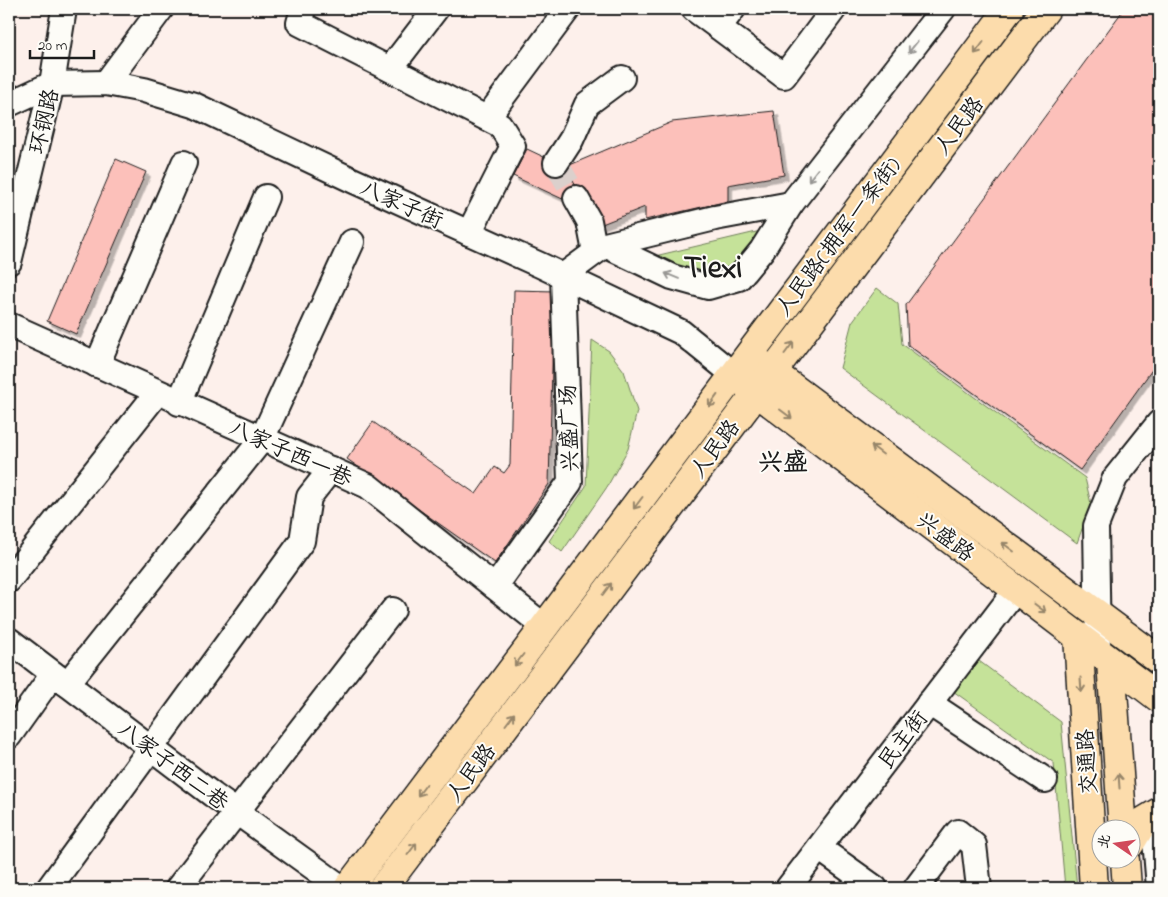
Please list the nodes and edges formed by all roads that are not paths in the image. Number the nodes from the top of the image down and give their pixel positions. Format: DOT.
graph roads {
  1 [pos="64,9"];
  2 [pos="161,9"];
  3 [pos="302,9"];
  4 [pos="436,9"];
  5 [pos="568,9"];
  6 [pos="694,9"];
  7 [pos="834,9"];
  8 [pos="943,9"];
  9 [pos="1009,9"];
  10 [pos="1046,9"];
  11 [pos="726,18"];
  12 [pos="390,69"];
  13 [pos="622,78"];
  14 [pos="106,83"];
  15 [pos="52,84"];
  16 [pos="12,101"];
  17 [pos="486,118"];
  18 [pos="184,163"];
  19 [pos="556,163"];
  20 [pos="266,197"];
  21 [pos="576,198"];
  22 [pos="791,204"];
  23 [pos="469,233"];
  24 [pos="352,242"];
  25 [pos="600,248"];
  26 [pos="9,262"];
  27 [pos="563,276"];
  28 [pos="9,325"];
  29 [pos="740,364"];
  30 [pos="97,365"];
  31 [pos="764,382"];
  32 [pos="157,393"];
  33 [pos="179,403"];
  34 [pos="1159,423"];
  35 [pos="262,439"];
  36 [pos="667,464"];
  37 [pos="331,469"];
  38 [pos="9,580"];
  39 [pos="495,587"];
  40 [pos="1016,590"];
  41 [pos="393,610"];
  42 [pos="1097,614"];
  43 [pos="545,627"];
  44 [pos="9,640"];
  45 [pos="1096,650"];
  46 [pos="1159,660"];
  47 [pos="60,679"];
  48 [pos="1159,698"];
  49 [pos="929,703"];
  50 [pos="9,736"];
  51 [pos="152,749"];
  52 [pos="1045,780"];
  53 [pos="237,813"];
  54 [pos="1156,813"];
  55 [pos="1122,820"];
  56 [pos="1140,828"];
  57 [pos="819,848"];
  58 [pos="1126,870"];
  59 [pos="49,888"];
  60 [pos="178,888"];
  61 [pos="342,888"];
  62 [pos="348,888"];
  63 [pos="383,888"];
  64 [pos="788,888"];
  65 [pos="875,888"];
  66 [pos="916,888"];
  67 [pos="979,888"];
  68 [pos="1094,888"];
  69 [pos="1127,888"];
  70 [pos="1159,888"];
  1 -- 15 [label="street, 环钢路"];
  2 -- 14 [label="street"];
  3 -- 12 [label="street"];
  4 -- 12 [label="street"];
  5 -- 17 [label="street"];
  6 -- 11 [label="street"];
  7 -- 11 [label="street"];
  8 -- 22 [label="street, one-way"];
  9 -- 29 [label="main road, 人民路(拥军一条街), one-way"];
  31 -- 10 [label="main road, 人民路, one-way"];
  12 -- 17 [label="street"];
  13 -- 19 [label="street"];
  14 -- 15 [label="street, 八家子街"];
  14 -- 23 [label="street, 八家子街"];
  15 -- 16 [label="street"];
  15 -- 26 [label="street, 环钢路"];
  17 -- 23 [label="street"];
  18 -- 30 [label="street"];
  20 -- 33 [label="street"];
  21 -- 25 [label="street"];
  22 -- 25 [label="street"];
  22 -- 25 [label="street, one-way"];
  23 -- 27 [label="street, 八家子街"];
  24 -- 35 [label="street"];
  25 -- 27 [label="street"];
  27 -- 29 [label="street, 八家子街"];
  27 -- 39 [label="street, 兴盛广场"];
  28 -- 30 [label="street, 八家子西一巷"];
  29 -- 31 [label="main road, 兴盛路"];
  29 -- 36 [label="main road, 人民路(拥军一条街), one-way"];
  30 -- 32 [label="street, 八家子西一巷"];
  31 -- 40 [label="main road, 兴盛路, one-way"];
  42 -- 31 [label="main road, 兴盛路, one-way"];
  63 -- 31 [label="main road, 人民路, one-way"];
  32 -- 33 [label="street, 八家子西一巷"];
  32 -- 38 [label="street"];
  33 -- 35 [label="street, 八家子西一巷"];
  34 -- 42 [label="street"];
  35 -- 37 [label="street, 八家子西一巷"];
  35 -- 47 [label="street"];
  36 -- 43 [label="main road, 人民路, one-way"];
  37 -- 39 [label="street, 八家子西一巷"];
  37 -- 51 [label="street"];
  39 -- 43 [label="street, 八家子西一巷"];
  40 -- 45 [label="main road, 兴盛路, one-way"];
  40 -- 49 [label="street, 民主街"];
  41 -- 53 [label="street"];
  42 -- 45 [label="street"];
  42 -- 46 [label="main road, 兴盛路"];
  43 -- 62 [label="main road, 人民路, one-way"];
  44 -- 47 [label="street, 八家子西二巷"];
  45 -- 48 [label="main road, 兴盛路"];
  55 -- 45 [label="main road, 交通路, one-way"];
  45 -- 68 [label="main road, 交通路, one-way"];
  47 -- 50 [label="street"];
  47 -- 51 [label="street, 八家子西二巷"];
  49 -- 52 [label="street"];
  49 -- 57 [label="street, 民主街"];
  51 -- 53 [label="street, 八家子西二巷"];
  51 -- 59 [label="street"];
  53 -- 60 [label="street"];
  53 -- 61 [label="street, 八家子西二巷"];
  54 -- 56 [label="main road"];
  54 -- 70 [label="street"];
  57 -- 64 [label="street, 民主街"];
  57 -- 65 [label="street"];
  58 -- 69 [label="main road"];
  66 -- 67 [label="street"];
}
